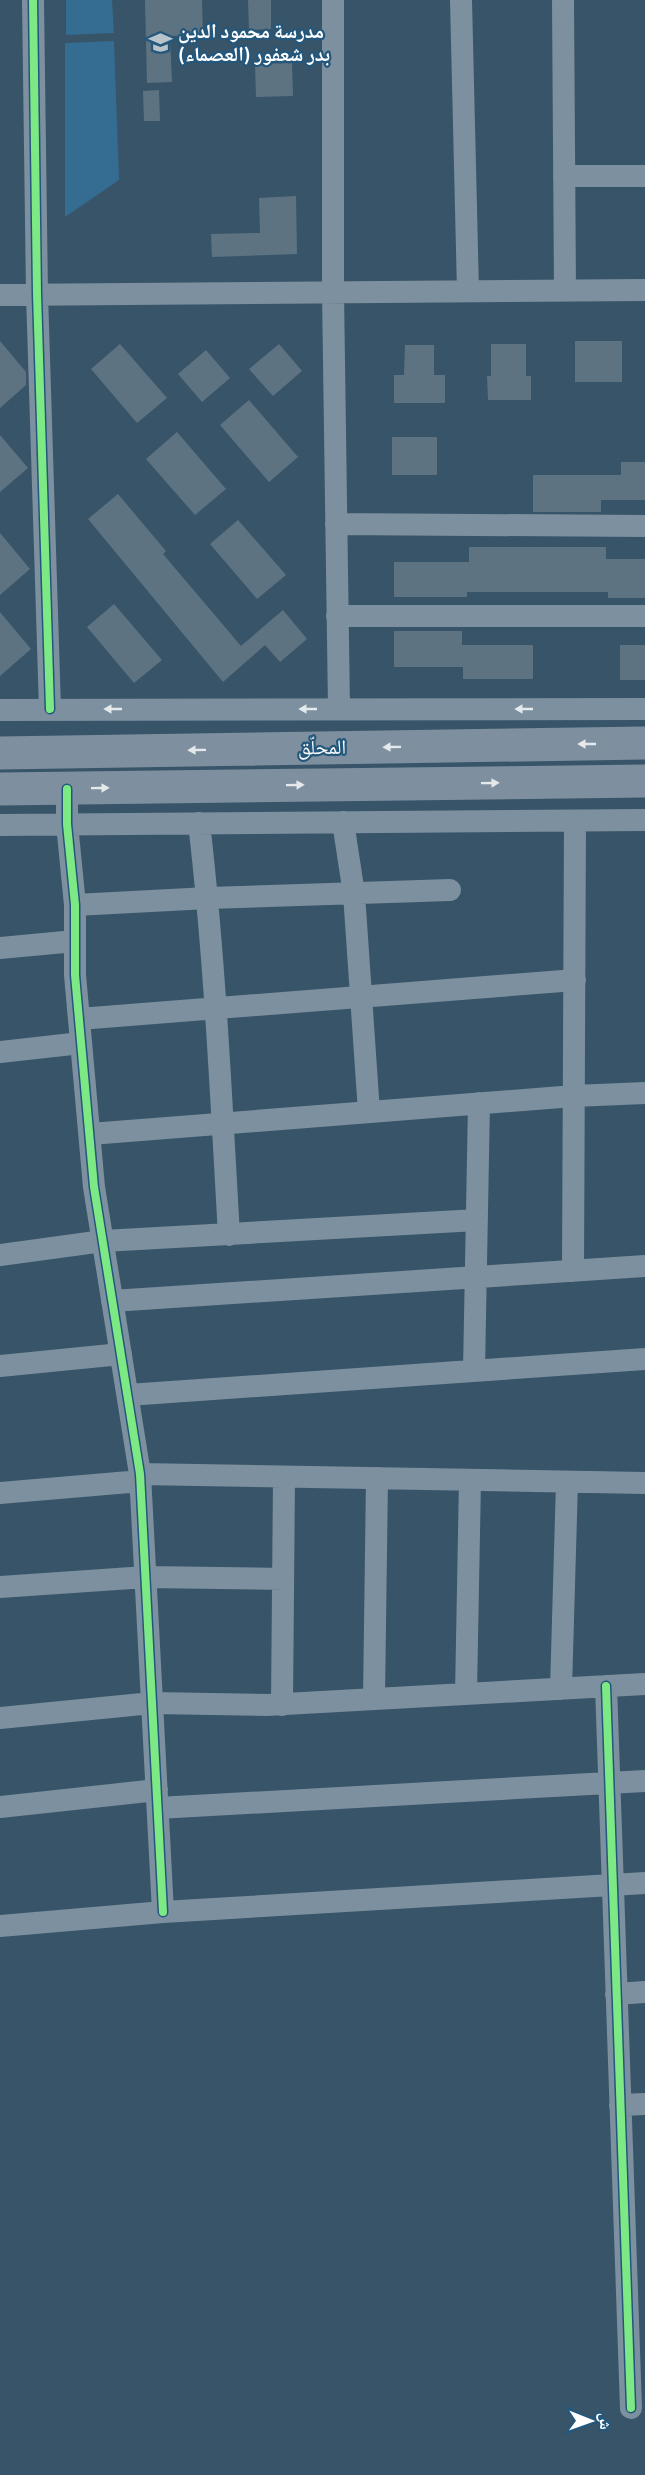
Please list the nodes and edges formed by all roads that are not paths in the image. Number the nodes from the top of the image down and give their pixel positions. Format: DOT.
graph roads {
  1 [pos="33,0"];
  2 [pos="333,0"];
  3 [pos="461,0"];
  4 [pos="563,0"];
  5 [pos="564,176"];
  6 [pos="645,176"];
  7 [pos="565,290"];
  8 [pos="645,290"];
  9 [pos="468,291"];
  10 [pos="333,292"];
  11 [pos="36,294"];
  12 [pos="0,295"];
  13 [pos="336,524"];
  14 [pos="645,526"];
  15 [pos="337,616"];
  16 [pos="645,616"];
  17 [pos="50,709"];
  18 [pos="339,709"];
  19 [pos="645,709"];
  20 [pos="0,710"];
  21 [pos="645,743"];
  22 [pos="0,753"];
  23 [pos="645,781"];
  24 [pos="0,789"];
  25 [pos="67,789"];
  26 [pos="645,820"];
  27 [pos="575,821"];
  28 [pos="343,822"];
  29 [pos="199,823"];
  30 [pos="67,824"];
  31 [pos="0,825"];
  32 [pos="450,890"];
  33 [pos="354,894"];
  34 [pos="208,898"];
  35 [pos="75,905"];
  36 [pos="75,941"];
  37 [pos="0,948"];
  38 [pos="575,980"];
  39 [pos="360,997"];
  40 [pos="216,1008"];
  41 [pos="79,1019"];
  42 [pos="81,1043"];
  43 [pos="0,1052"];
  44 [pos="645,1094"];
  45 [pos="574,1096"];
  46 [pos="479,1103"];
  47 [pos="369,1112"];
  48 [pos="222,1124"];
  49 [pos="90,1134"];
  50 [pos="477,1220"];
  51 [pos="229,1235"];
  52 [pos="103,1241"];
  53 [pos="0,1255"];
  54 [pos="645,1266"];
  55 [pos="573,1271"];
  56 [pos="476,1277"];
  57 [pos="112,1301"];
  58 [pos="121,1354"];
  59 [pos="645,1359"];
  60 [pos="0,1366"];
  61 [pos="474,1371"];
  62 [pos="128,1395"];
  63 [pos="140,1477"];
  64 [pos="284,1477"];
  65 [pos="377,1478"];
  66 [pos="470,1480"];
  67 [pos="567,1482"];
  68 [pos="645,1483"];
  69 [pos="0,1492"];
  70 [pos="146,1577"];
  71 [pos="283,1579"];
  72 [pos="0,1587"];
  73 [pos="645,1684"];
  74 [pos="606,1686"];
  75 [pos="561,1689"];
  76 [pos="466,1694"];
  77 [pos="374,1699"];
  78 [pos="152,1703"];
  79 [pos="282,1705"];
  80 [pos="0,1718"];
  81 [pos="645,1781"];
  82 [pos="609,1782"];
  83 [pos="158,1799"];
  84 [pos="0,1807"];
  85 [pos="645,1883"];
  86 [pos="611,1885"];
  87 [pos="164,1912"];
  88 [pos="0,1926"];
  89 [pos="645,1992"];
  90 [pos="616,1994"];
  91 [pos="645,2104"];
  92 [pos="620,2105"];
  93 [pos="634,2215"];
  94 [pos="632,2408"];
  1 -- 11 [label="street"];
  2 -- 10 [label="street"];
  3 -- 9 [label="street"];
  4 -- 5 [label="street"];
  5 -- 6 [label="street"];
  5 -- 7 [label="street"];
  7 -- 8 [label="street"];
  7 -- 9 [label="street"];
  9 -- 10 [label="street"];
  10 -- 11 [label="street"];
  10 -- 13 [label="street"];
  11 -- 12 [label="street"];
  11 -- 17 [label="street"];
  13 -- 14 [label="street"];
  13 -- 15 [label="street"];
  15 -- 16 [label="street"];
  15 -- 18 [label="street"];
  18 -- 17 [label="street, one-way"];
  17 -- 20 [label="street"];
  19 -- 18 [label="street, one-way"];
  21 -- 22 [label="highway, المحلّق, one-way"];
  25 -- 23 [label="highway, المحلّق, one-way"];
  24 -- 25 [label="highway, المحلّق"];
  25 -- 30 [label="street"];
  26 -- 27 [label="street"];
  27 -- 28 [label="street"];
  27 -- 38 [label="street"];
  28 -- 29 [label="street"];
  28 -- 33 [label="street"];
  29 -- 30 [label="street"];
  29 -- 34 [label="street"];
  30 -- 31 [label="street"];
  30 -- 35 [label="street"];
  32 -- 33 [label="street"];
  33 -- 34 [label="street"];
  33 -- 39 [label="street"];
  34 -- 35 [label="street"];
  34 -- 40 [label="street"];
  35 -- 36 [label="street"];
  36 -- 37 [label="street"];
  36 -- 41 [label="street"];
  38 -- 39 [label="street"];
  38 -- 45 [label="street"];
  39 -- 40 [label="street"];
  39 -- 47 [label="street"];
  40 -- 41 [label="street"];
  40 -- 48 [label="street"];
  41 -- 42 [label="street"];
  42 -- 43 [label="street"];
  42 -- 49 [label="street"];
  44 -- 45 [label="street"];
  45 -- 46 [label="street"];
  45 -- 55 [label="street"];
  46 -- 47 [label="street"];
  46 -- 50 [label="street"];
  47 -- 48 [label="street"];
  48 -- 49 [label="street"];
  48 -- 51 [label="street"];
  49 -- 52 [label="street"];
  50 -- 51 [label="street"];
  50 -- 56 [label="street"];
  51 -- 52 [label="street"];
  52 -- 53 [label="street"];
  52 -- 57 [label="street"];
  54 -- 55 [label="street"];
  55 -- 56 [label="street"];
  56 -- 57 [label="street"];
  56 -- 61 [label="street"];
  57 -- 58 [label="street"];
  58 -- 60 [label="street"];
  58 -- 62 [label="street"];
  59 -- 61 [label="street"];
  61 -- 62 [label="street"];
  62 -- 63 [label="street"];
  63 -- 64 [label="street"];
  63 -- 69 [label="street"];
  63 -- 70 [label="street"];
  64 -- 65 [label="street"];
  64 -- 71 [label="street"];
  65 -- 66 [label="street"];
  65 -- 77 [label="street"];
  66 -- 67 [label="street"];
  66 -- 76 [label="street"];
  67 -- 68 [label="street"];
  67 -- 75 [label="street"];
  70 -- 71 [label="street"];
  70 -- 72 [label="street"];
  70 -- 78 [label="street"];
  71 -- 79 [label="street"];
  73 -- 74 [label="street"];
  74 -- 75 [label="street"];
  74 -- 82 [label="street"];
  75 -- 76 [label="street"];
  76 -- 77 [label="street"];
  77 -- 79 [label="street"];
  78 -- 79 [label="street"];
  78 -- 80 [label="street"];
  78 -- 83 [label="street"];
  81 -- 82 [label="street"];
  82 -- 83 [label="street"];
  82 -- 86 [label="street"];
  83 -- 84 [label="street"];
  83 -- 87 [label="street"];
  85 -- 86 [label="street"];
  86 -- 87 [label="street"];
  86 -- 90 [label="street"];
  87 -- 88 [label="street"];
  89 -- 90 [label="street"];
  90 -- 92 [label="street"];
  91 -- 92 [label="street"];
  92 -- 93 [label="street"];
  93 -- 94 [label="street"];
}
